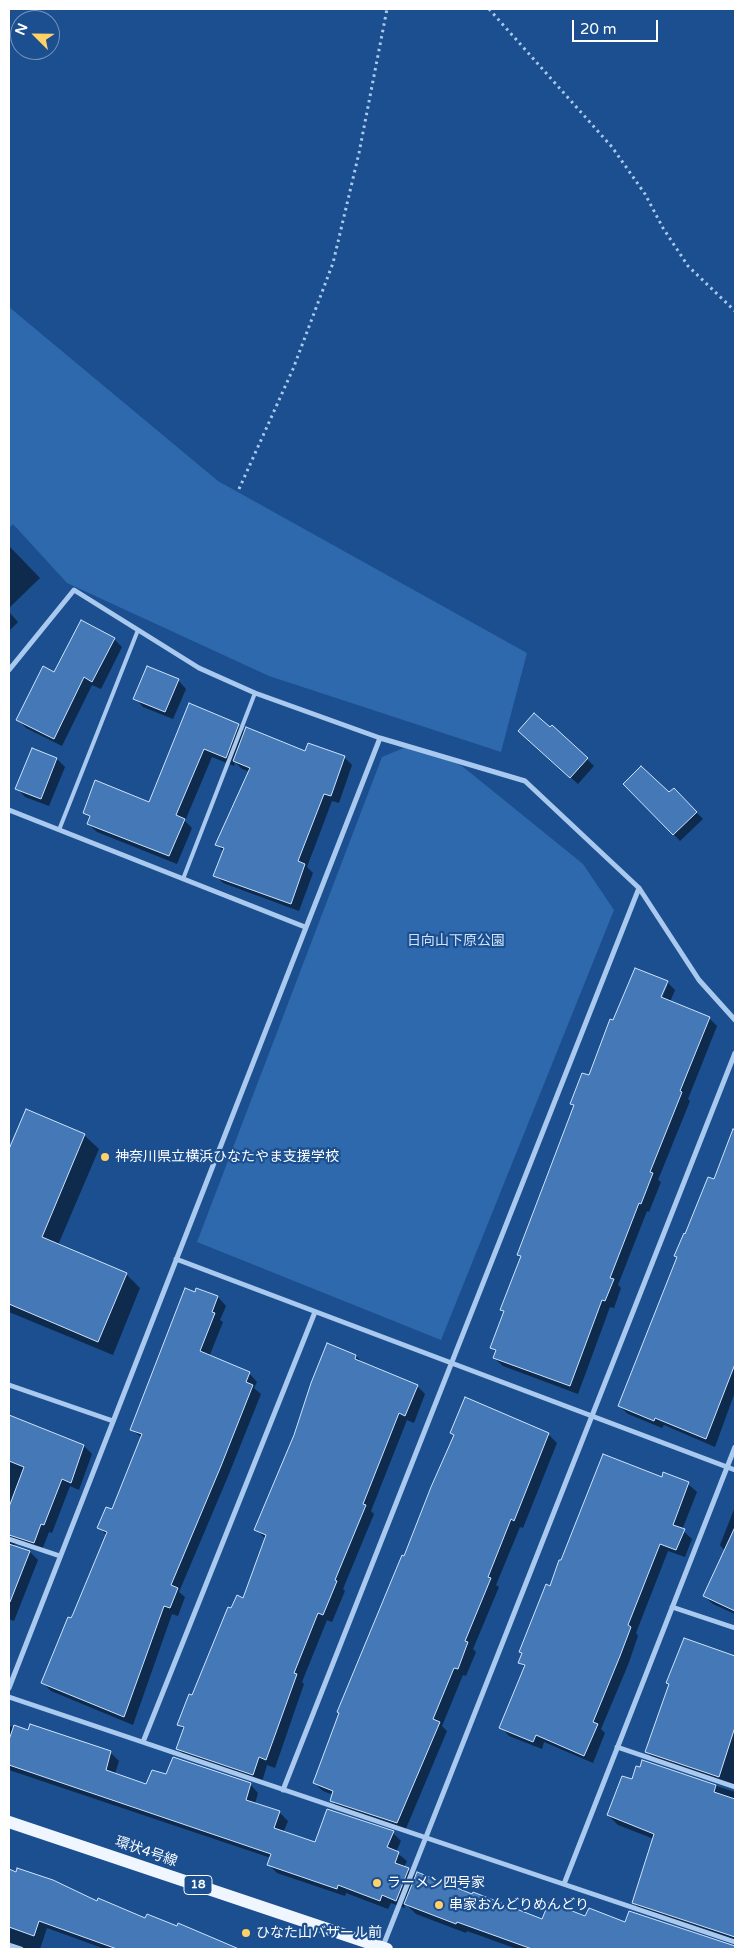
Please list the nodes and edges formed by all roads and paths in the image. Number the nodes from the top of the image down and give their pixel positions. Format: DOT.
graph roads {
  1 [pos="387,9"];
  2 [pos="489,9"];
  3 [pos="735,311"];
  4 [pos="239,489"];
  5 [pos="138,629"];
  6 [pos="9,670"];
  7 [pos="255,693"];
  8 [pos="380,738"];
  9 [pos="9,810"];
  10 [pos="59,830"];
  11 [pos="183,879"];
  12 [pos="639,888"];
  13 [pos="306,927"];
  14 [pos="735,1020"];
  15 [pos="735,1053"];
  16 [pos="176,1259"];
  17 [pos="315,1312"];
  18 [pos="451,1363"];
  19 [pos="9,1385"];
  20 [pos="592,1416"];
  21 [pos="113,1421"];
  22 [pos="735,1447"];
  23 [pos="727,1468"];
  24 [pos="735,1470"];
  25 [pos="9,1539"];
  26 [pos="60,1556"];
  27 [pos="672,1607"];
  28 [pos="735,1628"];
  29 [pos="9,1688"];
  30 [pos="9,1697"];
  31 [pos="143,1742"];
  32 [pos="617,1747"];
  33 [pos="735,1787"];
  34 [pos="283,1790"];
  35 [pos="9,1822"];
  36 [pos="426,1838"];
  37 [pos="564,1884"];
  38 [pos="735,1942"];
  39 [pos="9,1945"];
  40 [pos="21,1949"];
  41 [pos="384,1949"];
  1 -- 4 [label="path"];
  2 -- 3 [label="path"];
  5 -- 6 [label="street"];
  5 -- 7 [label="street"];
  5 -- 10 [label="lane"];
  7 -- 8 [label="street"];
  7 -- 11 [label="lane"];
  8 -- 12 [label="street"];
  8 -- 13 [label="street"];
  9 -- 10 [label="street"];
  10 -- 11 [label="street"];
  11 -- 13 [label="street"];
  12 -- 14 [label="street"];
  12 -- 18 [label="street"];
  13 -- 16 [label="street"];
  15 -- 20 [label="street"];
  16 -- 17 [label="street"];
  16 -- 21 [label="street"];
  17 -- 18 [label="street"];
  17 -- 31 [label="street"];
  18 -- 20 [label="street"];
  18 -- 34 [label="street"];
  19 -- 21 [label="street"];
  20 -- 23 [label="street"];
  20 -- 36 [label="street"];
  21 -- 26 [label="street"];
  22 -- 23 [label="street"];
  23 -- 24 [label="street"];
  23 -- 27 [label="street"];
  25 -- 26 [label="street"];
  26 -- 29 [label="street"];
  27 -- 28 [label="street"];
  27 -- 32 [label="street"];
  30 -- 31 [label="street"];
  31 -- 34 [label="street"];
  32 -- 33 [label="street"];
  32 -- 37 [label="street"];
  34 -- 36 [label="street"];
  35 -- 41 [label="main road, 環状4号線 / 18"];
  36 -- 37 [label="street"];
  36 -- 41 [label="street"];
  37 -- 38 [label="street"];
  39 -- 40 [label="street"];
}
